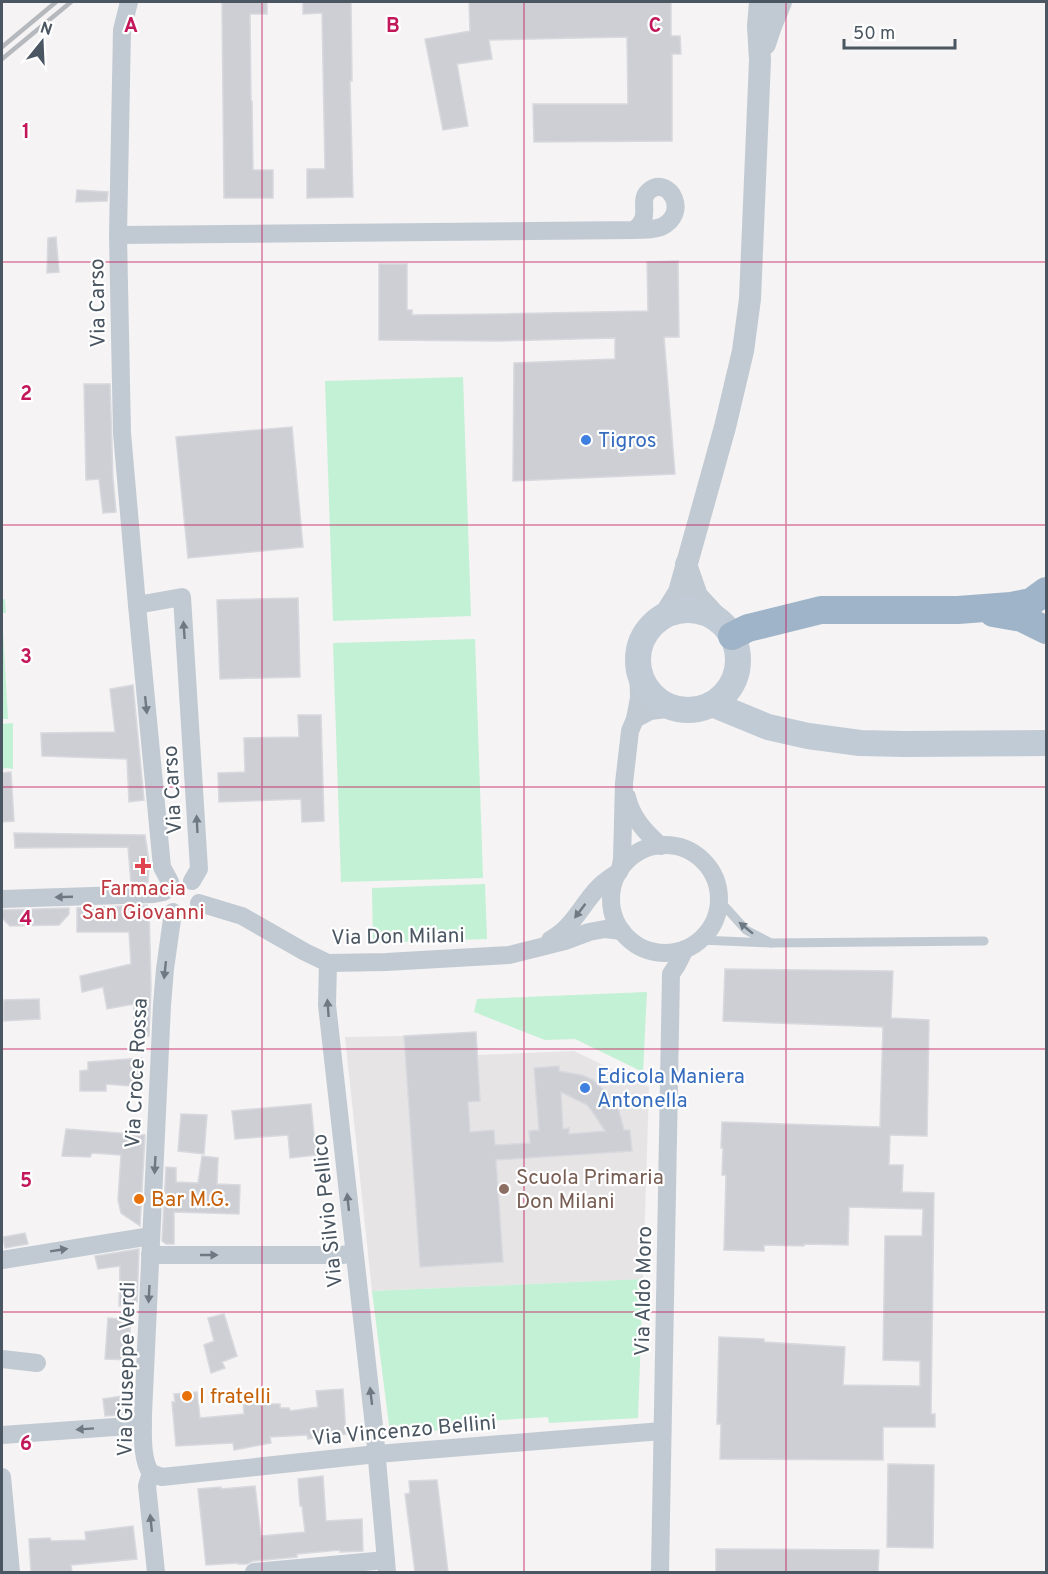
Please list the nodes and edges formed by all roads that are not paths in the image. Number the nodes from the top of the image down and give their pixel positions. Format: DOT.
graph roads {
  1 [pos="129,2"];
  2 [pos="760,2"];
  3 [pos="781,2"];
  4 [pos="760,60"];
  5 [pos="634,230"];
  6 [pos="118,235"];
  7 [pos="686,564"];
  8 [pos="1047,591"];
  9 [pos="136,605"];
  10 [pos="958,610"];
  11 [pos="664,616"];
  12 [pos="1047,630"];
  13 [pos="732,647"];
  14 [pos="638,665"];
  15 [pos="712,704"];
  16 [pos="674,708"];
  17 [pos="634,719"];
  18 [pos="768,727"];
  19 [pos="1047,742"];
  20 [pos="624,783"];
  21 [pos="661,846"];
  22 [pos="620,870"];
  23 [pos="192,881"];
  24 [pos="167,887"];
  25 [pos="2,899"];
  26 [pos="719,900"];
  27 [pos="199,903"];
  28 [pos="173,912"];
  29 [pos="622,931"];
  30 [pos="984,941"];
  31 [pos="771,943"];
  32 [pos="692,945"];
  33 [pos="537,947"];
  34 [pos="651,951"];
  35 [pos="328,963"];
  36 [pos="671,974"];
  37 [pos="151,1236"];
  38 [pos="354,1253"];
  39 [pos="150,1255"];
  40 [pos="2,1260"];
  41 [pos="2,1359"];
  42 [pos="37,1363"];
  43 [pos="143,1425"];
  44 [pos="663,1431"];
  45 [pos="2,1434"];
  46 [pos="377,1454"];
  47 [pos="151,1473"];
  48 [pos="2,1477"];
  49 [pos="386,1566"];
  50 [pos="11,1572"];
  51 [pos="156,1572"];
  52 [pos="254,1572"];
  53 [pos="660,1572"];
  1 -- 6 [label="street, Via Carso"];
  2 -- 4 [label="street"];
  3 -- 4 [label="street"];
  4 -- 7 [label="street"];
  5 -- 6 [label="street"];
  6 -- 9 [label="street, Via Carso"];
  7 -- 11 [label="street"];
  7 -- 13 [label="street"];
  8 -- 10 [label="highway"];
  23 -- 9 [label="street, Via Carso, one-way"];
  9 -- 24 [label="street, Via Carso, one-way"];
  10 -- 12 [label="highway"];
  10 -- 13 [label="highway"];
  11 -- 13 [label="main road"];
  11 -- 14 [label="main road"];
  13 -- 15 [label="main road"];
  13 -- 18 [label="main road"];
  14 -- 16 [label="main road"];
  14 -- 17 [label="street"];
  15 -- 16 [label="main road"];
  15 -- 18 [label="main road"];
  16 -- 17 [label="street"];
  17 -- 20 [label="street"];
  18 -- 19 [label="main road"];
  20 -- 21 [label="street"];
  20 -- 22 [label="street"];
  21 -- 22 [label="street"];
  21 -- 26 [label="street"];
  22 -- 29 [label="street"];
  22 -- 33 [label="street, Via Don Milani, one-way"];
  23 -- 24 [label="street"];
  23 -- 27 [label="street"];
  24 -- 25 [label="street, one-way"];
  24 -- 28 [label="street"];
  31 -- 26 [label="lane, one-way"];
  26 -- 32 [label="street"];
  27 -- 28 [label="street"];
  27 -- 35 [label="street, Via Don Milani"];
  28 -- 37 [label="street, Via Croce Rossa, one-way"];
  29 -- 33 [label="street, Via Don Milani"];
  29 -- 34 [label="street"];
  30 -- 31 [label="lane"];
  31 -- 32 [label="lane"];
  32 -- 34 [label="street"];
  32 -- 36 [label="street, Via Aldo Moro"];
  33 -- 35 [label="street, Via Don Milani"];
  34 -- 36 [label="street"];
  38 -- 35 [label="street, Via Silvio Pellico, one-way"];
  36 -- 44 [label="street, Via Aldo Moro"];
  37 -- 39 [label="street, Via Giuseppe Verdi"];
  40 -- 37 [label="street, one-way"];
  39 -- 38 [label="street, one-way"];
  46 -- 38 [label="street, Via Silvio Pellico, one-way"];
  39 -- 43 [label="street, Via Giuseppe Verdi, one-way"];
  41 -- 42 [label="street"];
  43 -- 45 [label="street, one-way"];
  43 -- 47 [label="street, Via Giuseppe Verdi"];
  44 -- 46 [label="street, Via Vincenzo Bellini"];
  44 -- 53 [label="street, Via Aldo Moro"];
  46 -- 47 [label="street, Via Vincenzo Bellini"];
  46 -- 49 [label="street, Via Silvio Pellico"];
  51 -- 47 [label="street, Via Giuseppe Verdi, one-way"];
  48 -- 50 [label="street"];
  49 -- 52 [label="street"];
}
